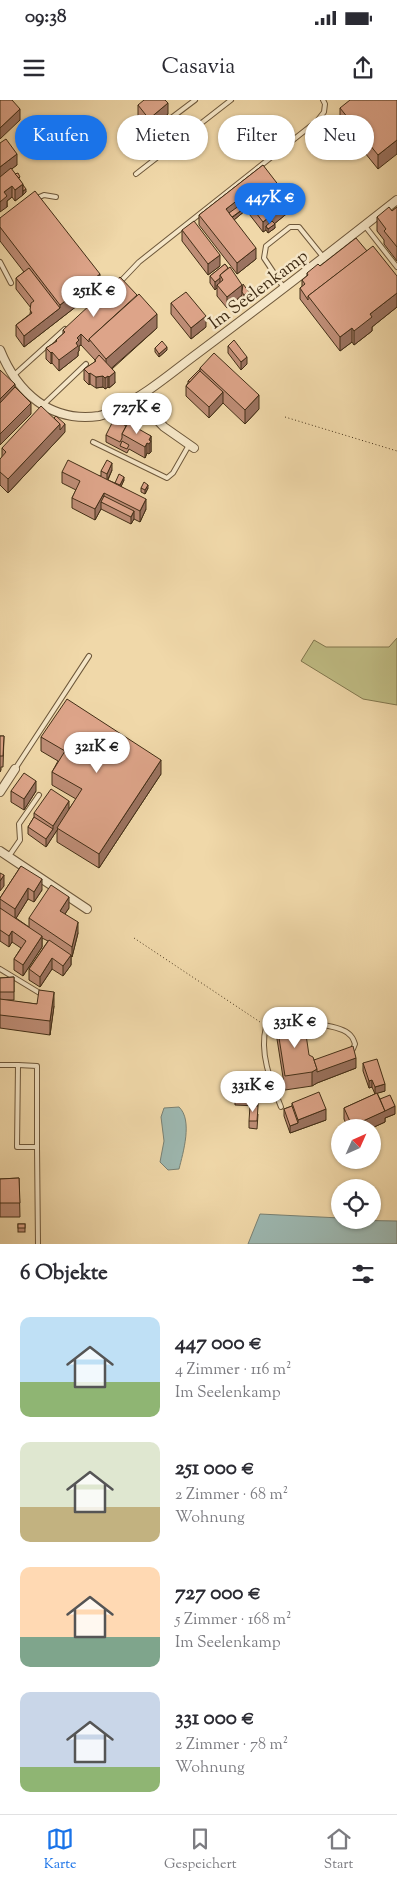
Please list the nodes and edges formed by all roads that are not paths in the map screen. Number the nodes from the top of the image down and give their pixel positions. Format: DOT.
graph roads {
  1 [pos="195,100"];
  2 [pos="231,100"];
  3 [pos="323,100"];
  4 [pos="175,115"];
  5 [pos="136,174"];
  6 [pos="56,196"];
  7 [pos="397,200"];
  8 [pos="31,202"];
  9 [pos="365,226"];
  10 [pos="324,258"];
  11 [pos="0,262"];
  12 [pos="397,268"];
  13 [pos="11,283"];
  14 [pos="114,287"];
  15 [pos="284,289"];
  16 [pos="69,326"];
  17 [pos="0,350"];
  18 [pos="86,364"];
  19 [pos="13,376"];
  20 [pos="137,399"];
  21 [pos="43,406"];
  22 [pos="37,413"];
  23 [pos="93,442"];
  24 [pos="192,446"];
  25 [pos="89,656"];
  26 [pos="15,770"];
  27 [pos="0,792"];
  28 [pos="39,794"];
  29 [pos="0,851"];
  30 [pos="9,856"];
  31 [pos="86,909"];
  32 [pos="0,969"];
  33 [pos="43,994"];
  34 [pos="353,1049"];
  35 [pos="0,1065"];
  36 [pos="18,1065"];
  37 [pos="281,1107"];
  38 [pos="37,1147"];
  39 [pos="38,1244"];
  1 -- 4 [label="lane"];
  2 -- 5 [label="lane"];
  3 -- 14 [label="lane"];
  6 -- 8 [label="lane"];
  7 -- 9 [label="street, Im Seelenkamp"];
  9 -- 10 [label="street, Im Seelenkamp"];
  9 -- 12 [label="lane"];
  10 -- 15 [label="street, Im Seelenkamp"];
  10 -- 15 [label="lane"];
  11 -- 13 [label="lane"];
  15 -- 20 [label="street, Im Seelenkamp"];
  16 -- 19 [label="lane"];
  17 -- 19 [label="street, Im Seelenkamp"];
  18 -- 21 [label="lane"];
  19 -- 21 [label="street, Im Seelenkamp"];
  20 -- 21 [label="street, Im Seelenkamp"];
  20 -- 24 [label="street"];
  21 -- 22 [label="lane"];
  23 -- 24 [label="lane"];
  25 -- 26 [label="lane"];
  26 -- 27 [label="street"];
  28 -- 30 [label="lane"];
  29 -- 30 [label="street"];
  30 -- 31 [label="street"];
  32 -- 33 [label="lane"];
  34 -- 37 [label="lane"];
  35 -- 36 [label="lane"];
  36 -- 38 [label="lane"];
  36 -- 38 [label="lane"];
  38 -- 39 [label="lane"];
}
